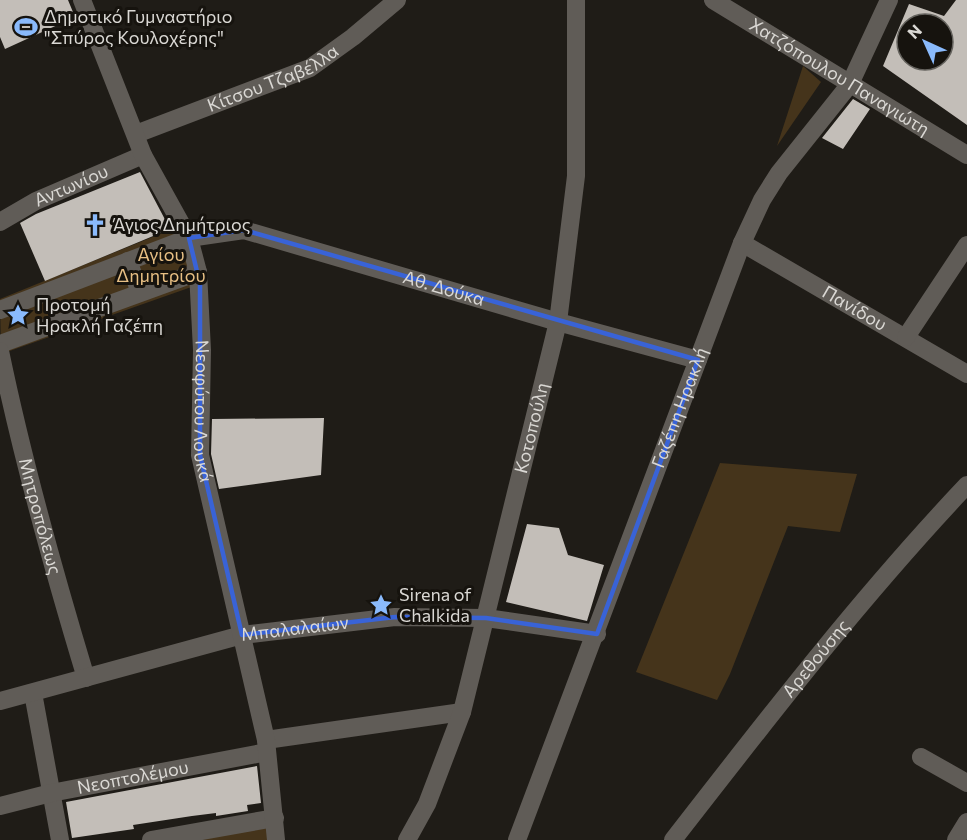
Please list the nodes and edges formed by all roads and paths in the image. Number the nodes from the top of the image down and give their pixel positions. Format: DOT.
graph roads {
  1 [pos="82,0"];
  2 [pos="397,0"];
  3 [pos="576,0"];
  4 [pos="890,0"];
  5 [pos="720,2"];
  6 [pos="850,84"];
  7 [pos="136,134"];
  8 [pos="143,155"];
  9 [pos="967,155"];
  10 [pos="0,220"];
  11 [pos="189,238"];
  12 [pos="742,243"];
  13 [pos="967,245"];
  14 [pos="128,261"];
  15 [pos="198,272"];
  16 [pos="63,286"];
  17 [pos="140,292"];
  18 [pos="0,310"];
  19 [pos="72,317"];
  20 [pos="558,322"];
  21 [pos="906,337"];
  22 [pos="0,344"];
  23 [pos="0,351"];
  24 [pos="698,360"];
  25 [pos="967,374"];
  26 [pos="967,485"];
  27 [pos="486,618"];
  28 [pos="597,634"];
  29 [pos="242,635"];
  30 [pos="86,678"];
  31 [pos="33,693"];
  32 [pos="0,701"];
  33 [pos="462,712"];
  34 [pos="267,746"];
  35 [pos="921,757"];
  36 [pos="967,783"];
  37 [pos="51,793"];
  38 [pos="0,806"];
  39 [pos="275,818"];
  40 [pos="967,822"];
  41 [pos="60,840"];
  42 [pos="151,840"];
  43 [pos="276,840"];
  44 [pos="407,840"];
  45 [pos="517,840"];
  46 [pos="673,840"];
  47 [pos="956,840"];
  1 -- 7 [label="street, Νεοφύτου Λουκά"];
  2 -- 7 [label="street, Κίτσου Τζαβέλλα"];
  3 -- 20 [label="street, Κοτοπούλη"];
  4 -- 6 [label="street, Γαζέπη Ηρακλή"];
  5 -- 6 [label="street, Χατζόπουλου Παναγιώτη"];
  6 -- 9 [label="street, Χατζόπουλου Παναγιώτη"];
  6 -- 12 [label="street, Γαζέπη Ηρακλή"];
  7 -- 8 [label="street, Νεοφύτου Λουκά"];
  8 -- 10 [label="street, Αντωνίου"];
  8 -- 11 [label="street, Νεοφύτου Λουκά"];
  11 -- 14 [label="street, Αθ. Δούκα"];
  11 -- 15 [label="street, Νεοφύτου Λουκά"];
  11 -- 20 [label="street, Αθ. Δούκα"];
  12 -- 21 [label="street, Πανίδου"];
  12 -- 24 [label="street, Γαζέπη Ηρακλή"];
  13 -- 21 [label="street"];
  14 -- 16 [label="street, Αθ. Δούκα"];
  14 -- 17 [label="street"];
  15 -- 17 [label="street"];
  15 -- 29 [label="street, Νεοφύτου Λουκά"];
  16 -- 18 [label="street, Αθ. Δούκα"];
  16 -- 19 [label="street"];
  17 -- 19 [label="street"];
  19 -- 22 [label="street"];
  20 -- 24 [label="street, Αθ. Δούκα"];
  20 -- 27 [label="street, Κοτοπούλη"];
  21 -- 25 [label="street, Πανίδου"];
  23 -- 30 [label="street, Μητροπόλεως"];
  24 -- 28 [label="street, Γαζέπη Ηρακλή"];
  26 -- 46 [label="street, Αρεθούσης"];
  27 -- 28 [label="street, Μπαλαλαίων"];
  27 -- 29 [label="street, Μπαλαλαίων"];
  27 -- 33 [label="street, Κοτοπούλη"];
  28 -- 45 [label="street, Γαζέπη Ηρακλή"];
  29 -- 30 [label="street, Μπαλαλαίων"];
  29 -- 34 [label="street, Νεοφύτου Λουκά"];
  30 -- 31 [label="street, Μπαλαλαίων"];
  31 -- 32 [label="street, Μπαλαλαίων"];
  31 -- 37 [label="street"];
  33 -- 34 [label="street, Νεοπτολέμου"];
  33 -- 44 [label="street, Κοτοπούλη"];
  34 -- 37 [label="street, Νεοπτολέμου"];
  34 -- 39 [label="street, Νεοφύτου Λουκά"];
  35 -- 36 [label="street"];
  37 -- 38 [label="street, Νεοπτολέμου"];
  37 -- 41 [label="street"];
  39 -- 42 [label="street"];
  39 -- 43 [label="street, Νεοφύτου Λουκά"];
  40 -- 47 [label="street"];
}
